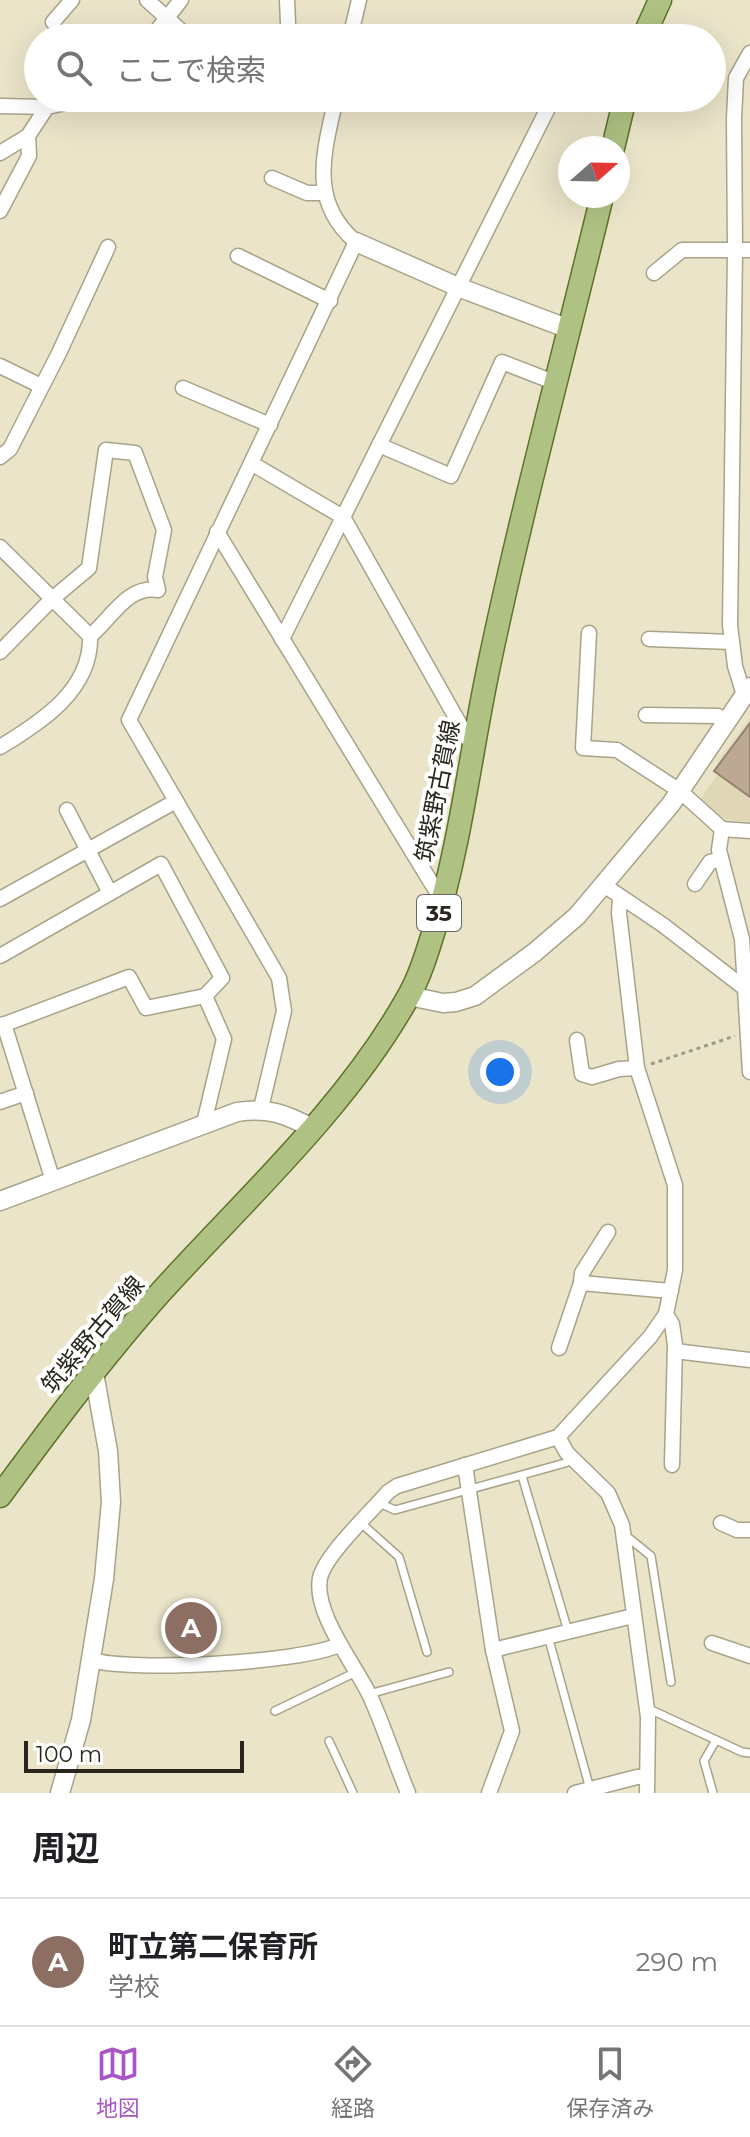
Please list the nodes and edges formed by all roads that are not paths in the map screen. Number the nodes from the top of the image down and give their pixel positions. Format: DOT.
graph roads {
  1 [pos="72,0"];
  2 [pos="147,0"];
  3 [pos="181,0"];
  4 [pos="287,0"];
  5 [pos="359,0"];
  6 [pos="660,0"];
  7 [pos="167,18"];
  8 [pos="53,22"];
  9 [pos="288,23"];
  10 [pos="162,24"];
  11 [pos="174,24"];
  12 [pos="353,24"];
  13 [pos="649,24"];
  14 [pos="750,53"];
  15 [pos="0,106"];
  16 [pos="24,107"];
  17 [pos="44,112"];
  18 [pos="333,112"];
  19 [pos="546,112"];
  20 [pos="622,112"];
  21 [pos="28,136"];
  22 [pos="616,136"];
  23 [pos="0,153"];
  24 [pos="272,178"];
  25 [pos="325,193"];
  26 [pos="599,208"];
  27 [pos="0,211"];
  28 [pos="356,242"];
  29 [pos="108,247"];
  30 [pos="743,251"];
  31 [pos="238,256"];
  32 [pos="654,273"];
  33 [pos="458,287"];
  34 [pos="330,301"];
  35 [pos="569,329"];
  36 [pos="0,366"];
  37 [pos="556,383"];
  38 [pos="41,386"];
  39 [pos="183,388"];
  40 [pos="270,425"];
  41 [pos="379,445"];
  42 [pos="0,457"];
  43 [pos="251,463"];
  44 [pos="343,517"];
  45 [pos="217,532"];
  46 [pos="0,547"];
  47 [pos="158,590"];
  48 [pos="52,599"];
  49 [pos="185,600"];
  50 [pos="589,633"];
  51 [pos="90,636"];
  52 [pos="282,639"];
  53 [pos="649,639"];
  54 [pos="732,642"];
  55 [pos="0,652"];
  56 [pos="747,691"];
  57 [pos="646,715"];
  58 [pos="726,722"];
  59 [pos="472,746"];
  60 [pos="0,747"];
  61 [pos="680,791"];
  62 [pos="176,801"];
  63 [pos="67,810"];
  64 [pos="722,829"];
  65 [pos="750,831"];
  66 [pos="87,850"];
  67 [pos="721,859"];
  68 [pos="695,884"];
  69 [pos="612,892"];
  70 [pos="110,893"];
  71 [pos="0,899"];
  72 [pos="443,902"];
  73 [pos="0,956"];
  74 [pos="747,991"];
  75 [pos="205,996"];
  76 [pos="409,996"];
  77 [pos="2,1025"];
  78 [pos="577,1040"];
  79 [pos="637,1068"];
  80 [pos="750,1072"];
  81 [pos="26,1093"];
  82 [pos="0,1102"];
  83 [pos="261,1108"];
  84 [pos="205,1119"];
  85 [pos="312,1128"];
  86 [pos="53,1181"];
  87 [pos="0,1201"];
  88 [pos="608,1232"];
  89 [pos="581,1283"];
  90 [pos="671,1291"];
  91 [pos="666,1314"];
  92 [pos="559,1348"];
  93 [pos="675,1351"];
  94 [pos="750,1360"];
  95 [pos="94,1373"];
  96 [pos="558,1437"];
  97 [pos="572,1458"];
  98 [pos="465,1465"];
  99 [pos="672,1465"];
  100 [pos="522,1476"];
  101 [pos="469,1491"];
  102 [pos="0,1496"];
  103 [pos="379,1503"];
  104 [pos="361,1523"];
  105 [pos="721,1523"];
  106 [pos="750,1530"];
  107 [pos="623,1534"];
  108 [pos="633,1616"];
  109 [pos="568,1632"];
  110 [pos="548,1636"];
  111 [pos="712,1643"];
  112 [pos="339,1645"];
  113 [pos="493,1650"];
  114 [pos="427,1652"];
  115 [pos="750,1656"];
  116 [pos="91,1660"];
  117 [pos="356,1672"];
  118 [pos="449,1672"];
  119 [pos="671,1682"];
  120 [pos="369,1694"];
  121 [pos="647,1708"];
  122 [pos="275,1711"];
  123 [pos="716,1740"];
  124 [pos="329,1741"];
  125 [pos="750,1753"];
  126 [pos="646,1777"];
  127 [pos="590,1789"];
  128 [pos="60,1793"];
  129 [pos="353,1793"];
  130 [pos="408,1793"];
  131 [pos="489,1793"];
  132 [pos="575,1793"];
  133 [pos="647,1793"];
  134 [pos="713,1793"];
  1 -- 8 [label="street"];
  2 -- 7 [label="street"];
  3 -- 7 [label="street"];
  4 -- 9 [label="street"];
  5 -- 12 [label="street"];
  6 -- 13 [label="main road"];
  7 -- 10 [label="street"];
  7 -- 11 [label="street"];
  14 -- 30 [label="street"];
  15 -- 16 [label="street"];
  17 -- 21 [label="street"];
  18 -- 25 [label="street"];
  19 -- 33 [label="street"];
  20 -- 22 [label="main road"];
  21 -- 23 [label="street"];
  21 -- 27 [label="street"];
  24 -- 25 [label="street"];
  25 -- 28 [label="street"];
  26 -- 35 [label="main road, 筑紫野古賀線 / 35"];
  28 -- 33 [label="street"];
  28 -- 34 [label="street"];
  29 -- 38 [label="street"];
  30 -- 32 [label="street"];
  30 -- 54 [label="street"];
  31 -- 34 [label="street"];
  33 -- 35 [label="street"];
  33 -- 41 [label="street"];
  34 -- 40 [label="street"];
  35 -- 37 [label="main road, 筑紫野古賀線 / 35"];
  36 -- 38 [label="street"];
  37 -- 41 [label="street"];
  37 -- 59 [label="main road, 筑紫野古賀線 / 35"];
  38 -- 42 [label="street"];
  39 -- 40 [label="street"];
  40 -- 43 [label="street"];
  41 -- 44 [label="street"];
  43 -- 44 [label="street"];
  43 -- 45 [label="street"];
  44 -- 52 [label="street"];
  44 -- 59 [label="street"];
  45 -- 49 [label="street"];
  45 -- 52 [label="street"];
  46 -- 48 [label="street"];
  47 -- 48 [label="street"];
  47 -- 49 [label="street"];
  47 -- 51 [label="street"];
  48 -- 51 [label="street"];
  48 -- 55 [label="street"];
  49 -- 62 [label="street"];
  50 -- 61 [label="street"];
  51 -- 60 [label="street"];
  52 -- 72 [label="street"];
  53 -- 54 [label="street"];
  54 -- 56 [label="street"];
  56 -- 58 [label="street"];
  57 -- 58 [label="street"];
  58 -- 61 [label="street"];
  59 -- 72 [label="main road, 筑紫野古賀線 / 35"];
  61 -- 64 [label="street"];
  61 -- 69 [label="street"];
  62 -- 66 [label="street"];
  62 -- 83 [label="street"];
  63 -- 66 [label="street"];
  64 -- 65 [label="street"];
  64 -- 67 [label="street"];
  66 -- 70 [label="street"];
  66 -- 71 [label="street"];
  67 -- 68 [label="street"];
  67 -- 74 [label="street"];
  69 -- 74 [label="street"];
  69 -- 76 [label="street"];
  69 -- 79 [label="street"];
  70 -- 73 [label="street"];
  70 -- 75 [label="street"];
  72 -- 76 [label="main road, 筑紫野古賀線 / 35"];
  74 -- 80 [label="street"];
  75 -- 77 [label="street"];
  75 -- 84 [label="street"];
  76 -- 85 [label="main road, 筑紫野古賀線 / 35"];
  77 -- 81 [label="street"];
  78 -- 79 [label="street"];
  79 -- 90 [label="street"];
  81 -- 82 [label="street"];
  81 -- 86 [label="street"];
  83 -- 85 [label="street"];
  83 -- 86 [label="street"];
  85 -- 95 [label="main road, 筑紫野古賀線 / 35"];
  86 -- 87 [label="street"];
  88 -- 89 [label="street"];
  89 -- 90 [label="street"];
  89 -- 92 [label="street"];
  90 -- 91 [label="street"];
  91 -- 93 [label="street"];
  91 -- 96 [label="street"];
  93 -- 94 [label="street"];
  93 -- 99 [label="street"];
  95 -- 102 [label="main road, 筑紫野古賀線 / 35"];
  95 -- 116 [label="street"];
  96 -- 97 [label="street"];
  96 -- 98 [label="street"];
  97 -- 100 [label="lane"];
  97 -- 107 [label="street"];
  98 -- 101 [label="street"];
  98 -- 103 [label="street"];
  100 -- 101 [label="lane"];
  100 -- 109 [label="lane"];
  101 -- 103 [label="lane"];
  101 -- 113 [label="street"];
  103 -- 104 [label="street"];
  104 -- 112 [label="street"];
  104 -- 114 [label="lane"];
  105 -- 106 [label="street"];
  107 -- 108 [label="street"];
  107 -- 119 [label="lane"];
  108 -- 109 [label="street"];
  108 -- 121 [label="street"];
  109 -- 110 [label="street"];
  110 -- 113 [label="street"];
  110 -- 127 [label="lane"];
  111 -- 115 [label="street"];
  112 -- 116 [label="street"];
  112 -- 117 [label="street"];
  113 -- 131 [label="street"];
  116 -- 128 [label="street"];
  117 -- 120 [label="street"];
  117 -- 122 [label="lane"];
  118 -- 120 [label="lane"];
  120 -- 130 [label="street"];
  121 -- 123 [label="lane"];
  121 -- 126 [label="street"];
  123 -- 125 [label="lane"];
  123 -- 134 [label="lane"];
  124 -- 129 [label="lane"];
  126 -- 127 [label="street"];
  126 -- 133 [label="street"];
  127 -- 132 [label="street"];
}
